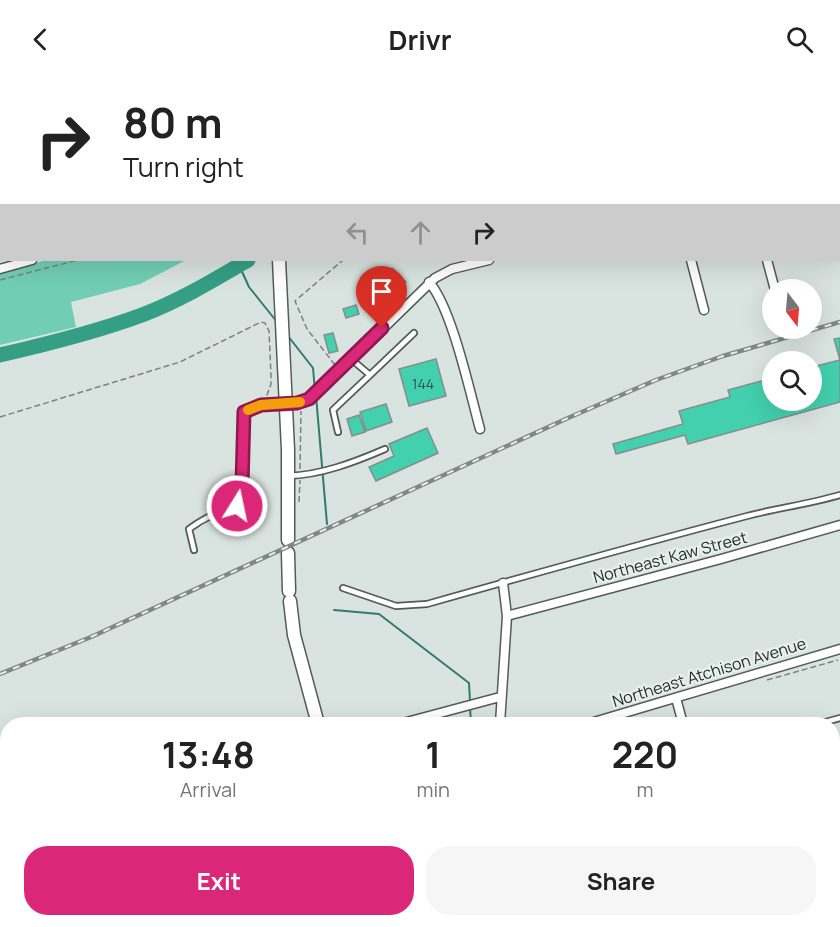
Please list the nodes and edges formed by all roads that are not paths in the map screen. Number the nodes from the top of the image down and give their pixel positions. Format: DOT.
graph roads {
  1 [pos="28,261"];
  2 [pos="279,261"];
  3 [pos="485,261"];
  4 [pos="691,261"];
  5 [pos="766,261"];
  6 [pos="0,268"];
  7 [pos="772,279"];
  8 [pos="429,282"];
  9 [pos="704,310"];
  10 [pos="414,333"];
  11 [pos="351,359"];
  12 [pos="370,375"];
  13 [pos="286,404"];
  14 [pos="480,429"];
  15 [pos="338,432"];
  16 [pos="385,449"];
  17 [pos="294,475"];
  18 [pos="840,495"];
  19 [pos="840,525"];
  20 [pos="194,550"];
  21 [pos="503,582"];
  22 [pos="343,588"];
  23 [pos="507,616"];
  24 [pos="840,649"];
  25 [pos="500,698"];
  26 [pos="676,698"];
  27 [pos="316,717"];
  28 [pos="426,717"];
  29 [pos="500,717"];
  30 [pos="612,717"];
  31 [pos="681,717"];
  1 -- 6 [label="street"];
  2 -- 13 [label="street"];
  3 -- 8 [label="street"];
  4 -- 9 [label="street"];
  5 -- 7 [label="street"];
  8 -- 11 [label="street"];
  8 -- 14 [label="street"];
  10 -- 12 [label="lane"];
  11 -- 12 [label="lane"];
  11 -- 13 [label="street"];
  12 -- 15 [label="lane"];
  13 -- 17 [label="street"];
  13 -- 20 [label="lane"];
  16 -- 17 [label="lane"];
  17 -- 27 [label="street"];
  18 -- 21 [label="lane"];
  19 -- 23 [label="street, Northeast Kaw Street"];
  21 -- 22 [label="lane"];
  21 -- 23 [label="street"];
  23 -- 25 [label="street"];
  24 -- 26 [label="street, Northeast Atchison Avenue"];
  25 -- 28 [label="street"];
  25 -- 29 [label="street"];
  26 -- 30 [label="street, Northeast Atchison Avenue"];
  26 -- 31 [label="street"];
}
